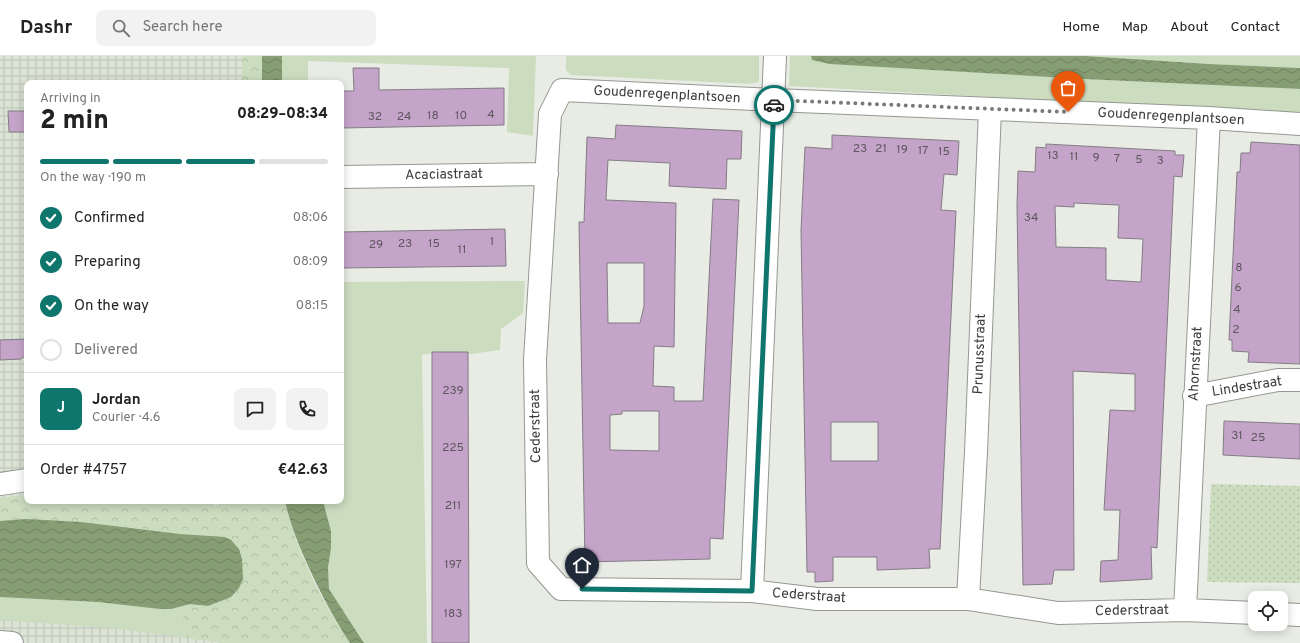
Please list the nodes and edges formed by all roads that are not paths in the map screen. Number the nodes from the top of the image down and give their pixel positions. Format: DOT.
graph roads {
  1 [pos="775,56"];
  2 [pos="562,90"];
  3 [pos="774,100"];
  4 [pos="990,109"];
  5 [pos="1209,118"];
  6 [pos="1300,124"];
  7 [pos="547,174"];
  8 [pos="344,177"];
  9 [pos="1300,380"];
  10 [pos="1194,396"];
  11 [pos="24,480"];
  12 [pos="0,484"];
  13 [pos="752,591"];
  14 [pos="968,599"];
  15 [pos="1185,610"];
  16 [pos="1248,613"];
  17 [pos="1288,614"];
  18 [pos="1300,615"];
  19 [pos="0,642"];
  20 [pos="12,643"];
  1 -- 3 [label="street"];
  2 -- 3 [label="street, Goudenregenplantsoen"];
  2 -- 7 [label="street, Cederstraat"];
  3 -- 4 [label="street, Goudenregenplantsoen"];
  3 -- 13 [label="street"];
  4 -- 5 [label="street, Goudenregenplantsoen"];
  4 -- 14 [label="street, Prunusstraat"];
  5 -- 6 [label="street, Goudenregenplantsoen"];
  5 -- 10 [label="street, Ahornstraat"];
  7 -- 8 [label="street, Acaciastraat"];
  7 -- 13 [label="street, Cederstraat"];
  9 -- 10 [label="street, Lindestraat"];
  10 -- 15 [label="street, Ahornstraat"];
  11 -- 12 [label="street"];
  13 -- 14 [label="street, Cederstraat"];
  14 -- 15 [label="street, Cederstraat"];
  15 -- 16 [label="street, Cederstraat"];
  17 -- 18 [label="street"];
  19 -- 20 [label="street"];
}
